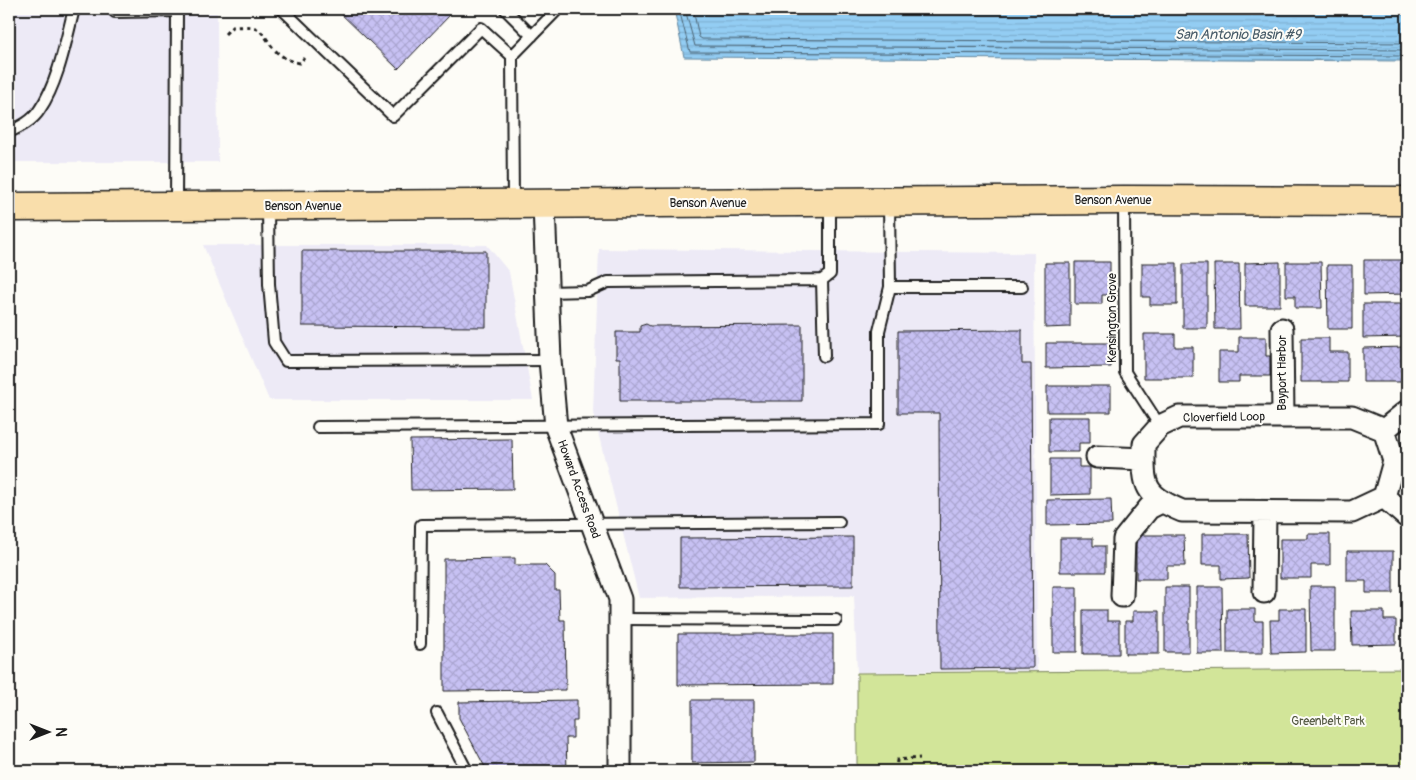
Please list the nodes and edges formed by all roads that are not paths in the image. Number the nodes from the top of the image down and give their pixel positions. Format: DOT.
graph roads {
  1 [pos="74,9"];
  2 [pos="115,9"];
  3 [pos="282,9"];
  4 [pos="505,9"];
  5 [pos="558,9"];
  6 [pos="178,10"];
  7 [pos="532,36"];
  8 [pos="512,56"];
  9 [pos="9,132"];
  10 [pos="1124,200"];
  11 [pos="1407,201"];
  12 [pos="830,202"];
  13 [pos="889,202"];
  14 [pos="513,205"];
  15 [pos="544,205"];
  16 [pos="176,206"];
  17 [pos="268,206"];
  18 [pos="9,207"];
  19 [pos="822,280"];
  20 [pos="890,287"];
  21 [pos="1022,287"];
  22 [pos="547,292"];
  23 [pos="1282,328"];
  24 [pos="824,356"];
  25 [pos="550,360"];
  26 [pos="1407,411"];
  27 [pos="1283,417"];
  28 [pos="1160,426"];
  29 [pos="318,427"];
  30 [pos="556,427"];
  31 [pos="1384,430"];
  32 [pos="1097,457"];
  33 [pos="1144,459"];
  34 [pos="1384,497"];
  35 [pos="1161,502"];
  36 [pos="1265,512"];
  37 [pos="1407,517"];
  38 [pos="839,522"];
  39 [pos="591,524"];
  40 [pos="1264,592"];
  41 [pos="1122,596"];
  42 [pos="620,619"];
  43 [pos="836,620"];
  44 [pos="420,644"];
  45 [pos="437,713"];
  46 [pos="467,771"];
  47 [pos="620,771"];
  1 -- 9 [label="lane"];
  2 -- 6 [label="lane"];
  3 -- 8 [label="lane"];
  4 -- 7 [label="lane"];
  5 -- 7 [label="lane"];
  6 -- 16 [label="lane"];
  7 -- 8 [label="lane"];
  8 -- 14 [label="lane"];
  10 -- 11 [label="main road, Benson Avenue"];
  10 -- 13 [label="main road, Benson Avenue"];
  10 -- 28 [label="lane, Kensington Grove"];
  12 -- 13 [label="main road, Benson Avenue"];
  12 -- 15 [label="main road, Benson Avenue"];
  12 -- 19 [label="lane"];
  13 -- 20 [label="lane"];
  14 -- 15 [label="main road, Benson Avenue"];
  14 -- 17 [label="main road, Benson Avenue"];
  15 -- 22 [label="street, Howard Access Road"];
  16 -- 17 [label="main road, Benson Avenue"];
  16 -- 18 [label="main road, Benson Avenue"];
  17 -- 25 [label="lane"];
  19 -- 22 [label="lane"];
  19 -- 24 [label="lane"];
  20 -- 21 [label="lane"];
  20 -- 30 [label="lane"];
  22 -- 25 [label="street, Howard Access Road"];
  23 -- 27 [label="street, Bayport Harbor"];
  25 -- 30 [label="street, Howard Access Road"];
  26 -- 31 [label="street"];
  27 -- 28 [label="street, Cloverfield Loop"];
  27 -- 31 [label="street, Cloverfield Loop"];
  28 -- 33 [label="street, Cloverfield Loop"];
  29 -- 30 [label="lane"];
  30 -- 39 [label="street, Howard Access Road"];
  31 -- 34 [label="street"];
  32 -- 33 [label="street"];
  33 -- 35 [label="street, Cloverfield Loop"];
  34 -- 36 [label="street, Cloverfield Loop"];
  34 -- 37 [label="street"];
  35 -- 36 [label="street, Cloverfield Loop"];
  35 -- 41 [label="street"];
  36 -- 40 [label="street"];
  38 -- 39 [label="lane"];
  39 -- 42 [label="street, Howard Access Road"];
  39 -- 44 [label="lane"];
  42 -- 43 [label="lane"];
  42 -- 47 [label="street, Howard Access Road"];
  45 -- 46 [label="lane"];
}
